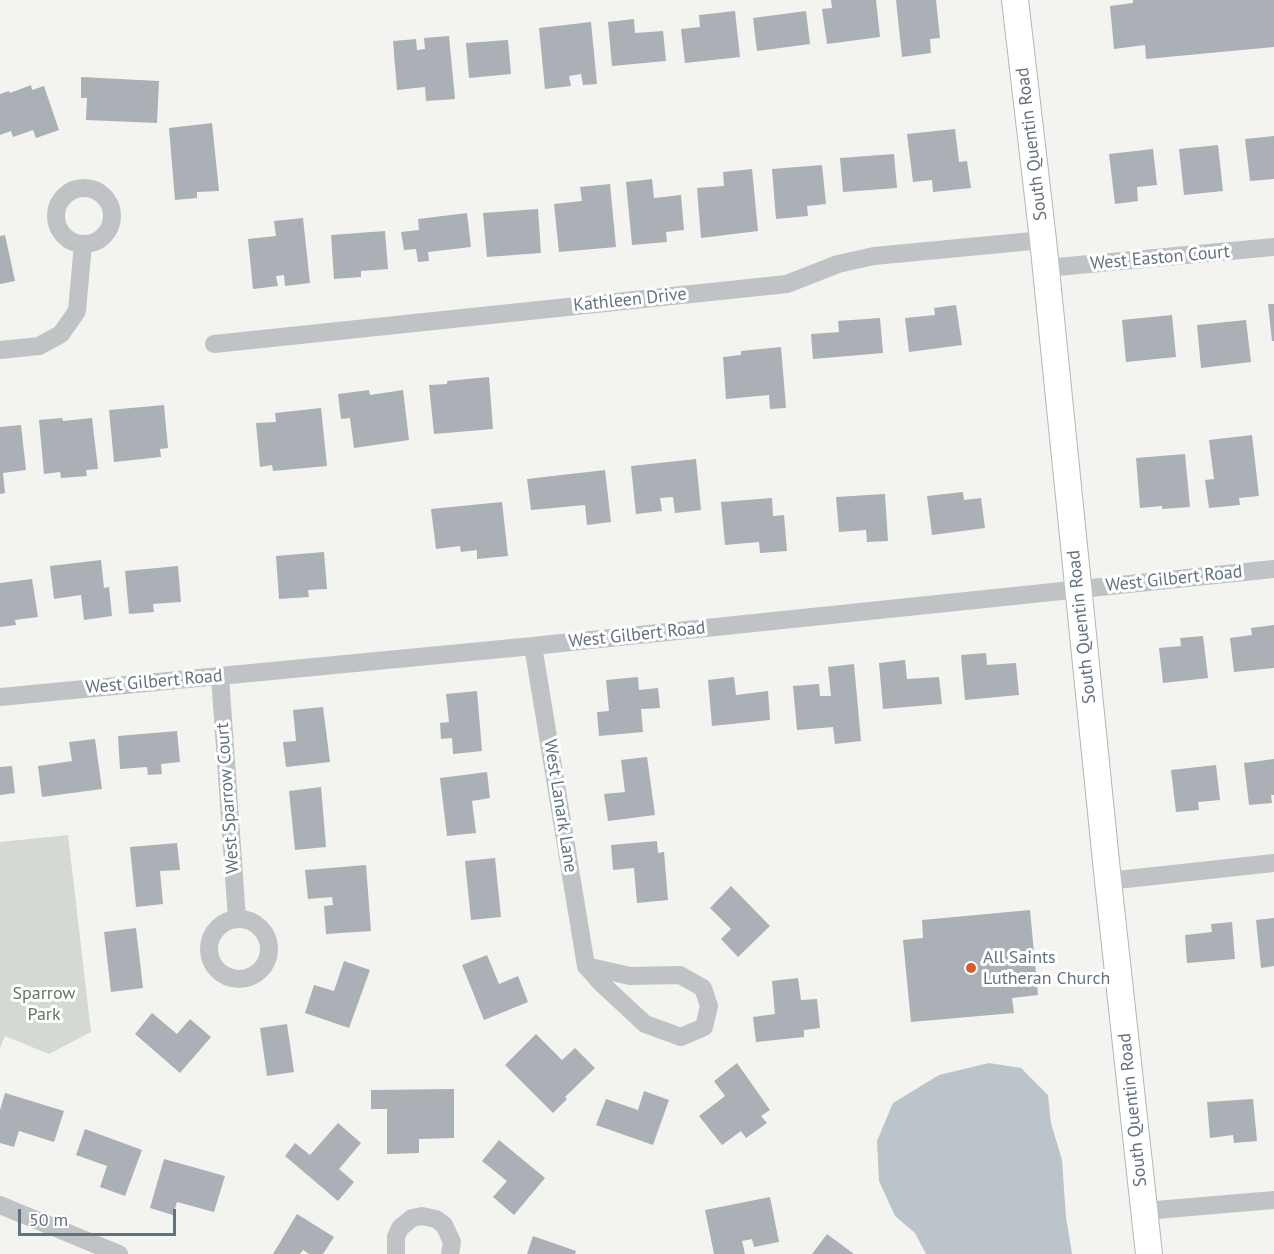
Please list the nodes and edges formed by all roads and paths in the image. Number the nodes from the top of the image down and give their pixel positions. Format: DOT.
graph roads {
  1 [pos="1014,0"];
  2 [pos="1043,240"];
  3 [pos="83,244"];
  4 [pos="1274,247"];
  5 [pos="1046,268"];
  6 [pos="214,344"];
  7 [pos="0,350"];
  8 [pos="1274,569"];
  9 [pos="1078,590"];
  10 [pos="533,646"];
  11 [pos="220,676"];
  12 [pos="0,697"];
  13 [pos="1274,863"];
  14 [pos="1108,881"];
  15 [pos="237,919"];
  16 [pos="586,966"];
  17 [pos="1274,1200"];
  18 [pos="0,1205"];
  19 [pos="1144,1211"];
  20 [pos="119,1254"];
  21 [pos="396,1254"];
  22 [pos="450,1254"];
  23 [pos="1149,1254"];
  1 -- 2 [label="main road, South Quentin Road"];
  2 -- 5 [label="main road, South Quentin Road"];
  2 -- 6 [label="street, Kathleen Drive"];
  3 -- 7 [label="street"];
  4 -- 5 [label="street, West Easton Court"];
  5 -- 9 [label="main road, South Quentin Road"];
  8 -- 9 [label="street, West Gilbert Road"];
  9 -- 10 [label="street, West Gilbert Road"];
  9 -- 14 [label="main road, South Quentin Road"];
  10 -- 11 [label="street, West Gilbert Road"];
  10 -- 16 [label="street, West Lanark Lane"];
  11 -- 12 [label="street, West Gilbert Road"];
  11 -- 15 [label="street, West Sparrow Court"];
  13 -- 14 [label="street"];
  14 -- 19 [label="main road, South Quentin Road"];
  16 -- 16 [label="street"];
  17 -- 19 [label="street"];
  18 -- 20 [label="street"];
  19 -- 23 [label="main road, South Quentin Road"];
  21 -- 22 [label="street"];
}
